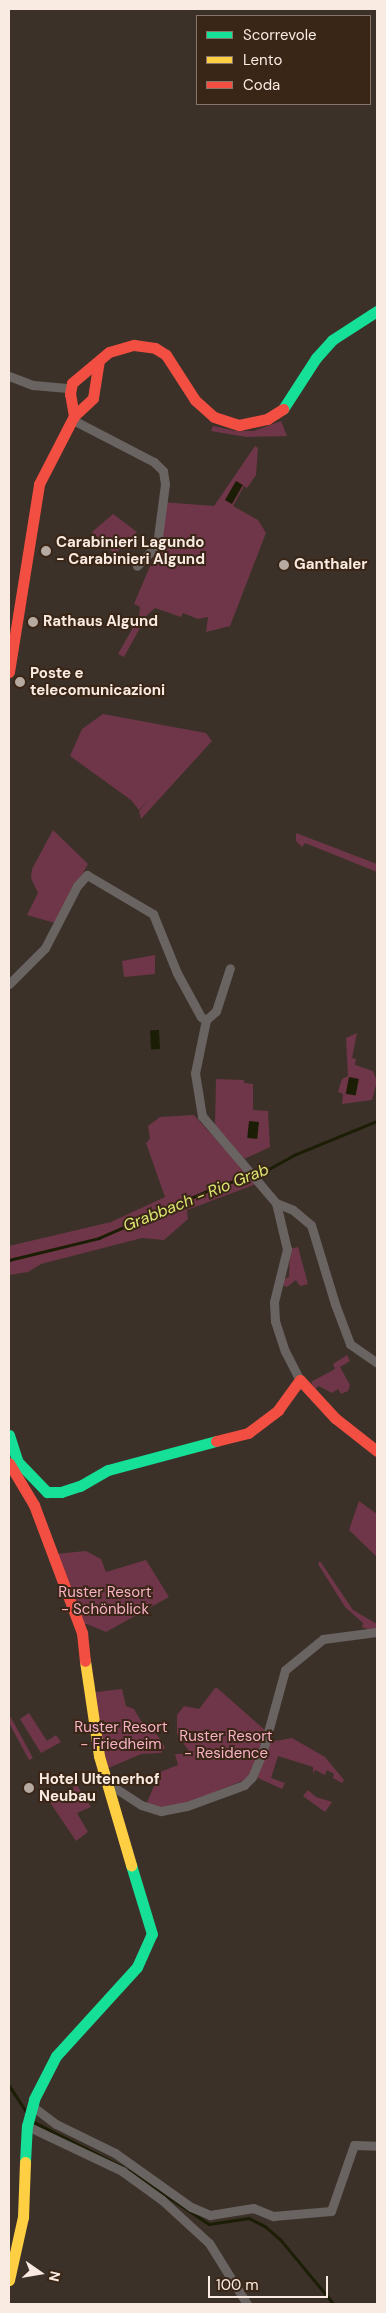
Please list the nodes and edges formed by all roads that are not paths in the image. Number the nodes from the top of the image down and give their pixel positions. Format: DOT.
graph roads {
  1 [pos="377,311"];
  2 [pos="99,362"];
  3 [pos="9,376"];
  4 [pos="94,387"];
  5 [pos="73,388"];
  6 [pos="84,404"];
  7 [pos="73,418"];
  8 [pos="137,566"];
  9 [pos="9,672"];
  10 [pos="230,968"];
  11 [pos="9,984"];
  12 [pos="206,1020"];
  13 [pos="276,1203"];
  14 [pos="377,1363"];
  15 [pos="300,1380"];
  16 [pos="9,1435"];
  17 [pos="377,1451"];
  18 [pos="9,1463"];
  19 [pos="377,1632"];
  20 [pos="109,1784"];
  21 [pos="32,2106"];
  22 [pos="27,2126"];
  23 [pos="377,2146"];
  24 [pos="9,2280"];
  25 [pos="247,2304"];
  1 -- 2 [label="street"];
  2 -- 4 [label="street"];
  2 -- 5 [label="street"];
  3 -- 5 [label="street"];
  4 -- 5 [label="street"];
  4 -- 6 [label="street"];
  5 -- 6 [label="street"];
  5 -- 7 [label="street"];
  6 -- 7 [label="street"];
  7 -- 8 [label="street"];
  7 -- 9 [label="street"];
  10 -- 12 [label="street"];
  11 -- 12 [label="street"];
  12 -- 13 [label="street"];
  13 -- 14 [label="street"];
  13 -- 15 [label="street"];
  15 -- 16 [label="street"];
  15 -- 17 [label="street"];
  18 -- 20 [label="street"];
  19 -- 20 [label="street"];
  20 -- 21 [label="street"];
  21 -- 22 [label="street"];
  21 -- 23 [label="street"];
  22 -- 24 [label="street"];
  22 -- 25 [label="street"];
}
